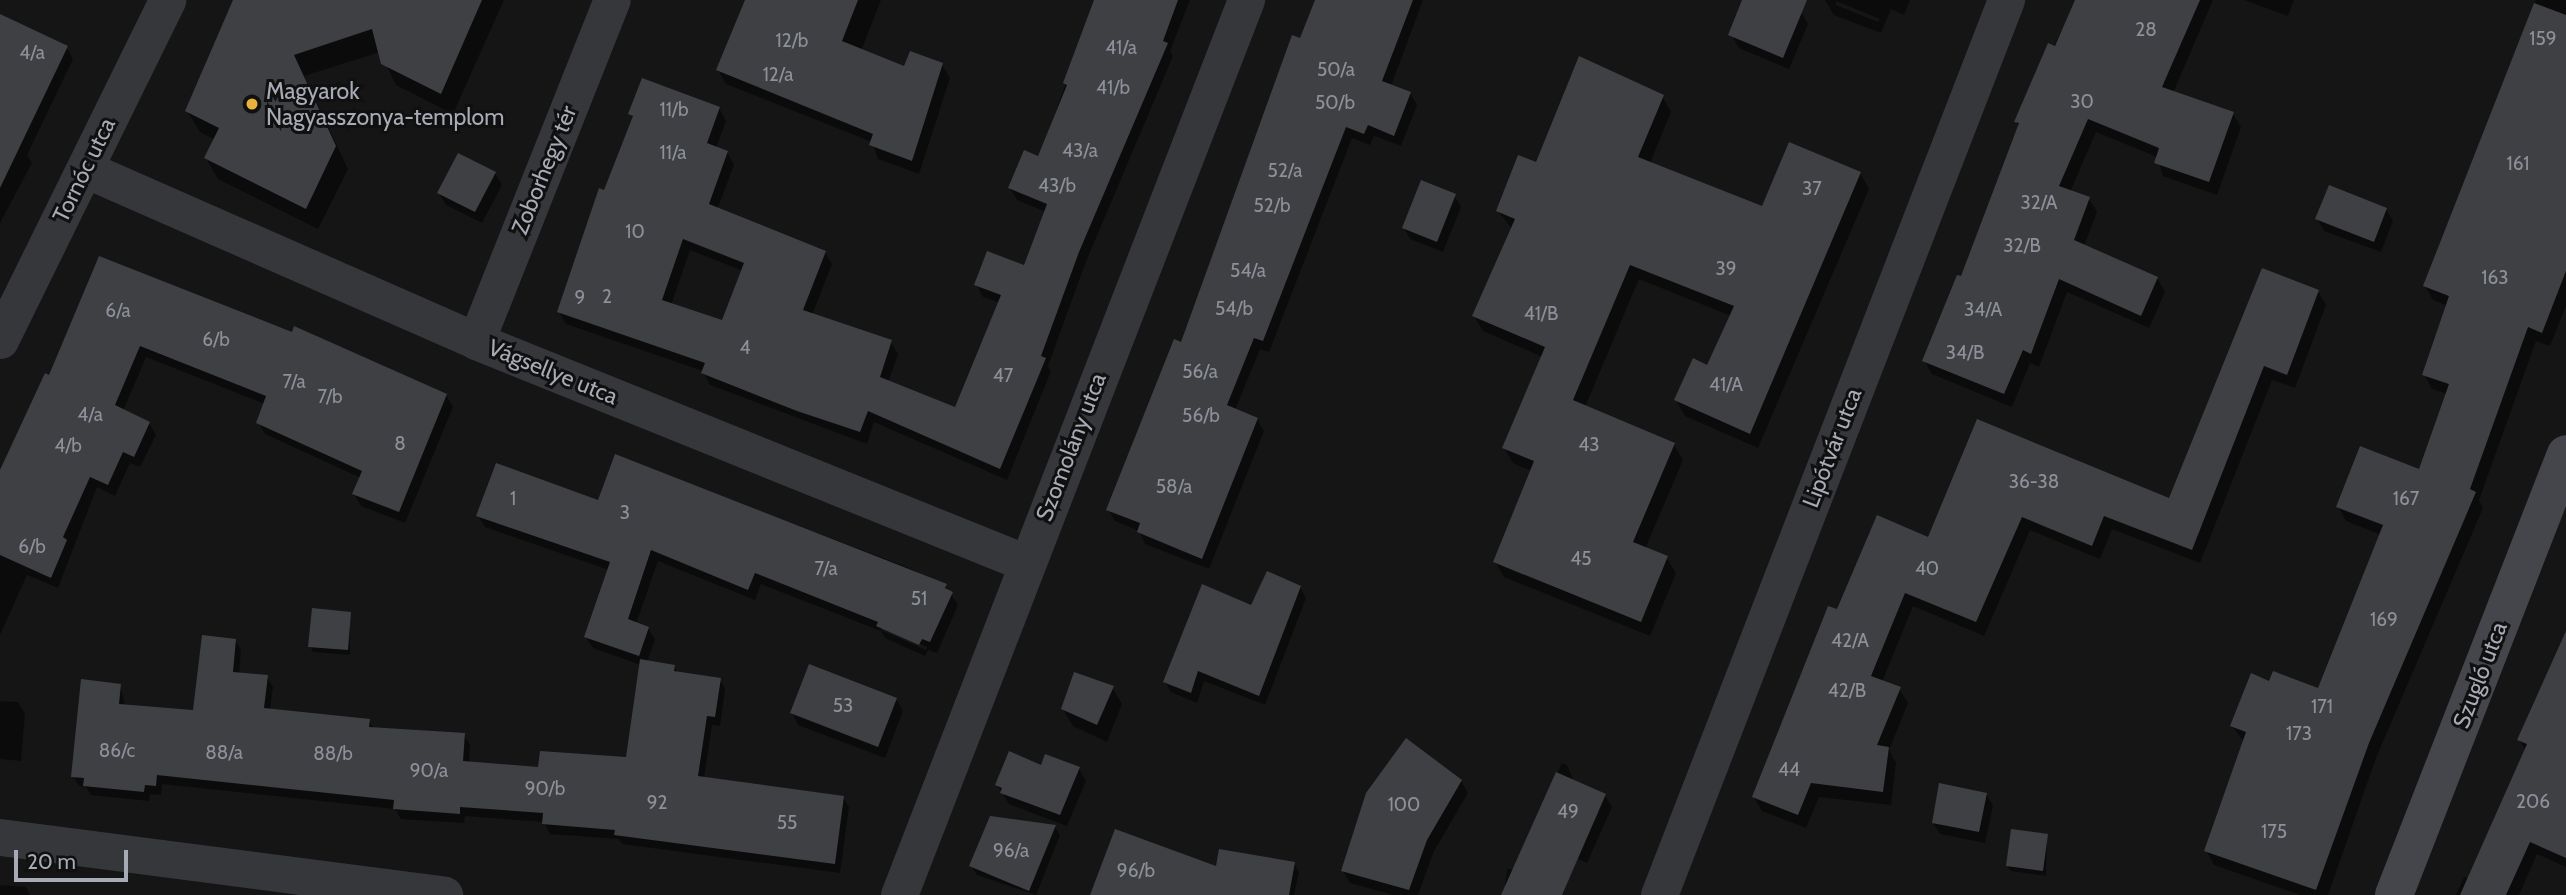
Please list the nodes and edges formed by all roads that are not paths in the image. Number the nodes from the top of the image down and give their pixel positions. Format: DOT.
graph roads {
  1 [pos="167,0"];
  2 [pos="612,0"];
  3 [pos="1246,0"];
  4 [pos="2006,0"];
  5 [pos="85,169"];
  6 [pos="0,340"];
  7 [pos="476,341"];
  8 [pos="2566,454"];
  9 [pos="1026,564"];
  10 [pos="0,837"];
  11 [pos="444,895"];
  12 [pos="899,895"];
  13 [pos="1659,895"];
  14 [pos="2394,895"];
  1 -- 5 [label="street, Tornóc utca"];
  2 -- 7 [label="street, Zoborhegy tér"];
  3 -- 9 [label="street, Szomolány utca"];
  4 -- 13 [label="street, Lipótvár utca"];
  5 -- 6 [label="street, Tornóc utca"];
  5 -- 7 [label="street, Vágsellye utca"];
  7 -- 9 [label="street, Vágsellye utca"];
  8 -- 14 [label="street, Szugló utca"];
  9 -- 12 [label="street, Szomolány utca"];
  10 -- 11 [label="street"];
}
